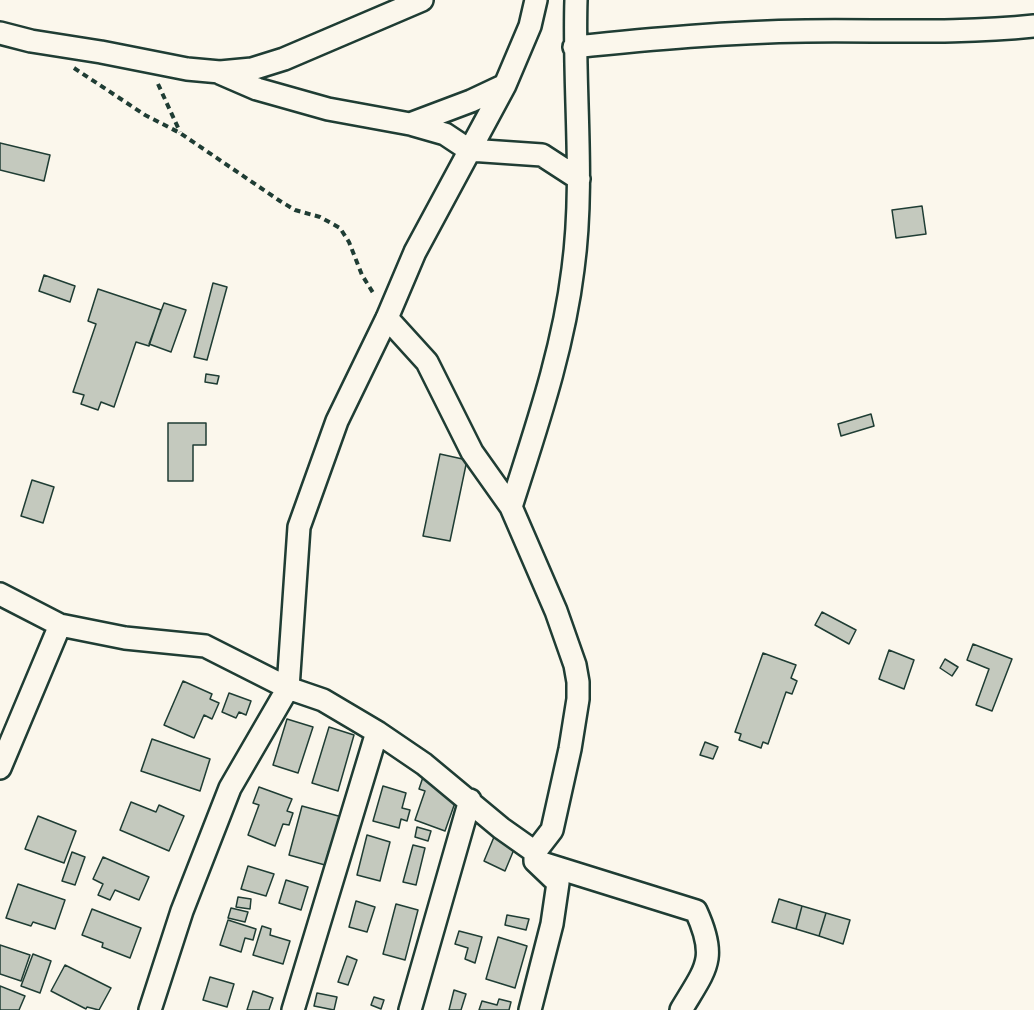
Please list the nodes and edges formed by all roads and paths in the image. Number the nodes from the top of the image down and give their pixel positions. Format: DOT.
graph roads {
  1 [pos="422,0"];
  2 [pos="536,0"];
  3 [pos="576,0"];
  4 [pos="1034,26"];
  5 [pos="0,33"];
  6 [pos="574,47"];
  7 [pos="148,61"];
  8 [pos="69,66"];
  9 [pos="220,72"];
  10 [pos="505,85"];
  11 [pos="410,124"];
  12 [pos="180,133"];
  13 [pos="469,150"];
  14 [pos="579,179"];
  15 [pos="387,318"];
  16 [pos="511,507"];
  17 [pos="0,594"];
  18 [pos="60,625"];
  19 [pos="288,688"];
  20 [pos="377,732"];
  21 [pos="0,768"];
  22 [pos="470,800"];
  23 [pos="535,857"];
  24 [pos="150,1010"];
  25 [pos="293,1010"];
  26 [pos="410,1010"];
  27 [pos="530,1010"];
  28 [pos="681,1010"];
  1 -- 9 [label="street"];
  2 -- 10 [label="street"];
  3 -- 6 [label="street"];
  4 -- 6 [label="street"];
  5 -- 7 [label="street"];
  6 -- 14 [label="street"];
  7 -- 9 [label="street"];
  7 -- 12 [label="path"];
  8 -- 12 [label="path"];
  9 -- 11 [label="street"];
  10 -- 11 [label="street"];
  10 -- 13 [label="street"];
  11 -- 13 [label="street"];
  12 -- 15 [label="path"];
  13 -- 14 [label="street"];
  13 -- 15 [label="street"];
  14 -- 16 [label="street"];
  15 -- 16 [label="street"];
  15 -- 19 [label="street"];
  16 -- 23 [label="street"];
  17 -- 18 [label="street"];
  18 -- 19 [label="street"];
  18 -- 21 [label="street"];
  19 -- 20 [label="street"];
  19 -- 24 [label="street"];
  20 -- 22 [label="street"];
  20 -- 25 [label="street"];
  22 -- 23 [label="street"];
  22 -- 26 [label="street"];
  23 -- 27 [label="street"];
  23 -- 28 [label="street"];
}
